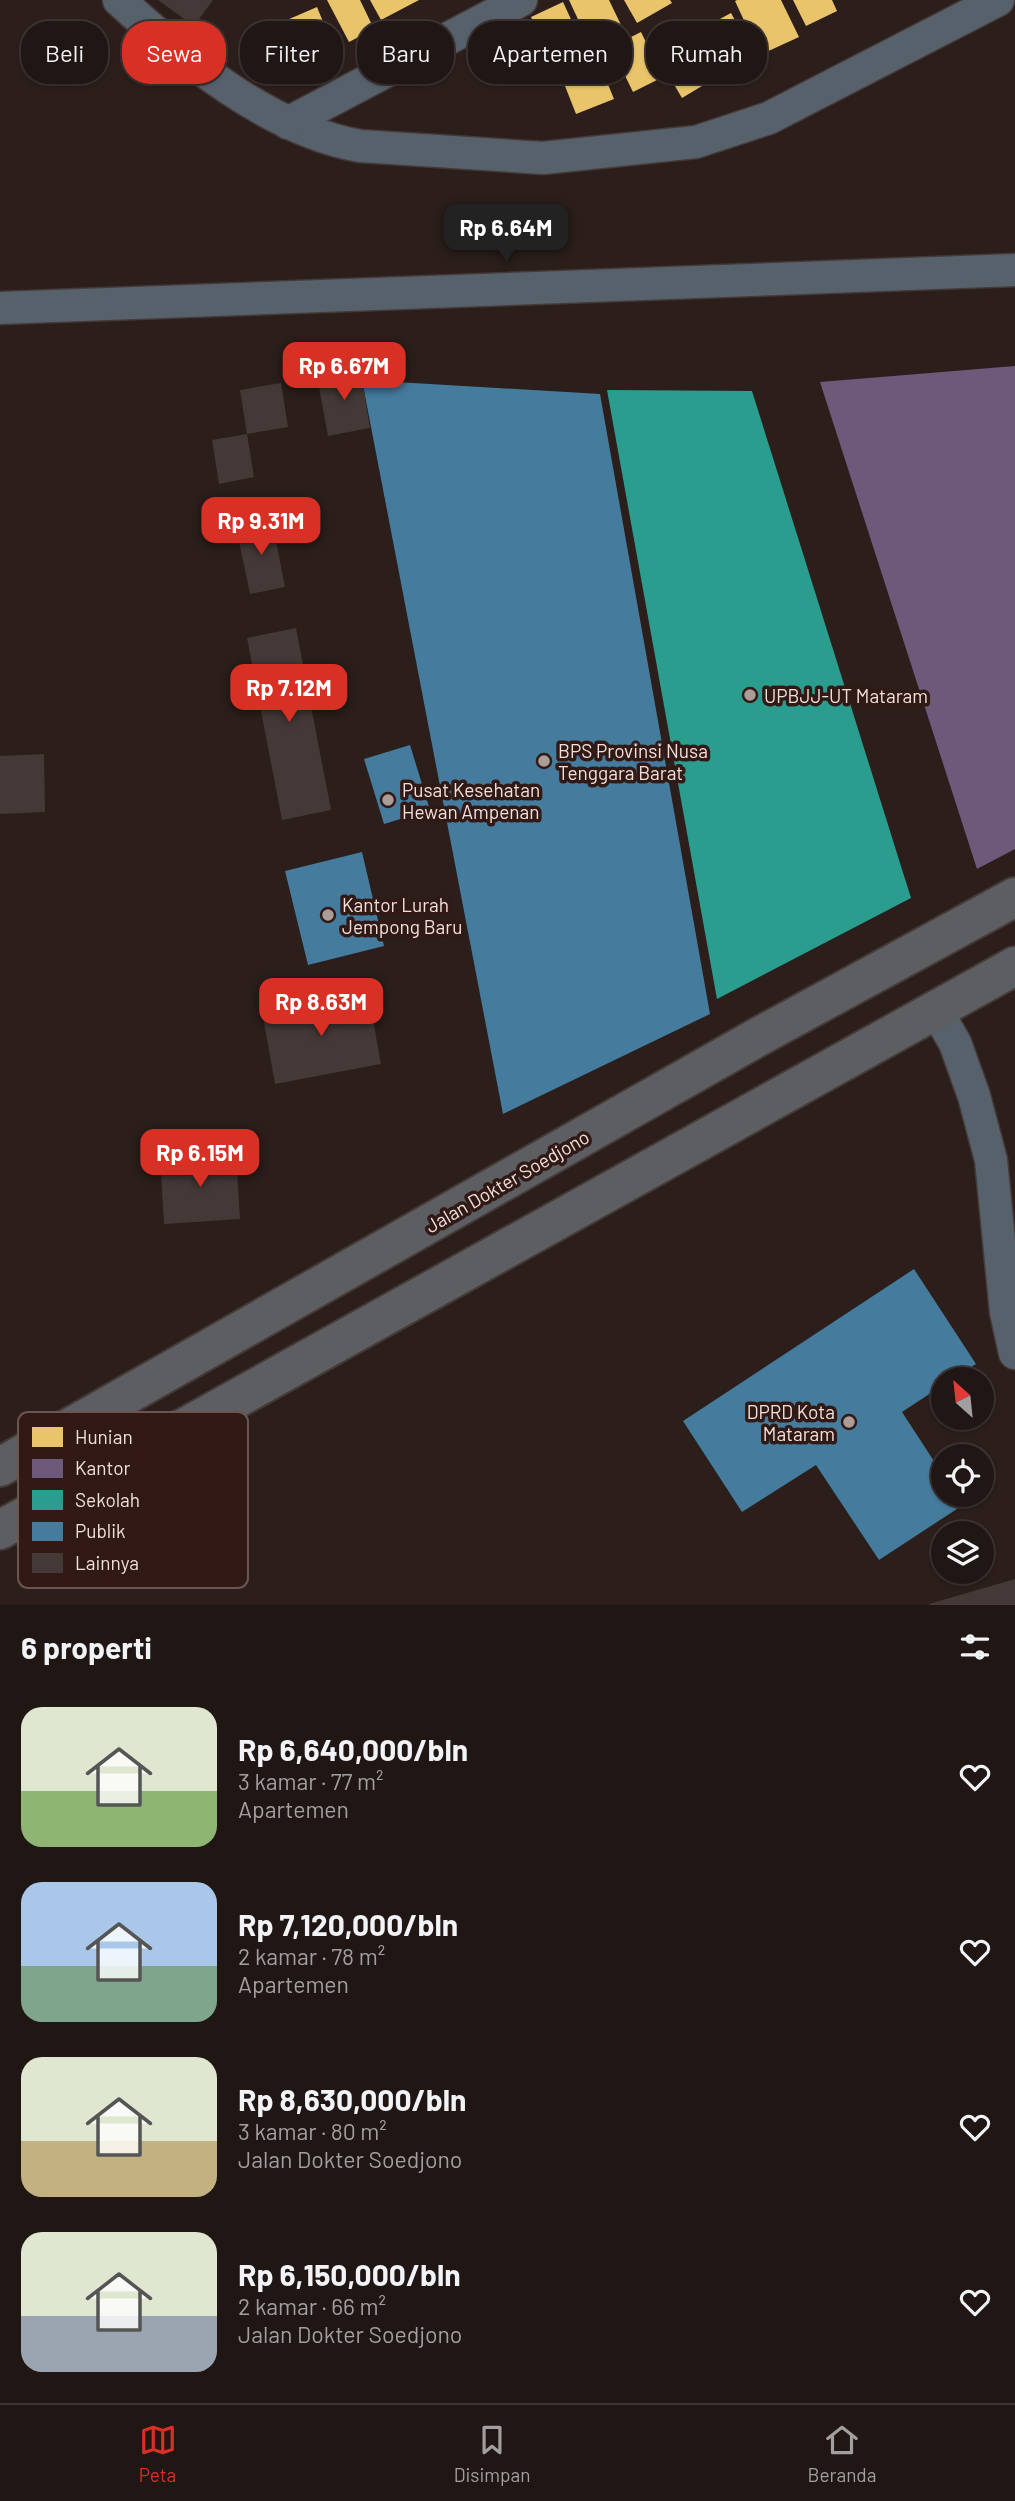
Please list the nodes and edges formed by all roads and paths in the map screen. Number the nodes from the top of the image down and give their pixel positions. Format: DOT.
graph roads {
  1 [pos="119,0"];
  2 [pos="521,0"];
  3 [pos="998,0"];
  4 [pos="288,123"];
  5 [pos="1015,270"];
  6 [pos="0,309"];
  7 [pos="1015,897"];
  8 [pos="1015,967"];
  9 [pos="936,1010"];
  10 [pos="1015,1353"];
  11 [pos="97,1412"];
  12 [pos="212,1412"];
  13 [pos="18,1457"];
  14 [pos="0,1467"];
  15 [pos="18,1520"];
  16 [pos="0,1530"];
  1 -- 4 [label="street"];
  2 -- 4 [label="street"];
  3 -- 4 [label="street"];
  5 -- 6 [label="street"];
  7 -- 11 [label="highway, Jalan Dokter Soedjono"];
  8 -- 9 [label="highway"];
  9 -- 10 [label="street"];
  9 -- 12 [label="highway"];
  13 -- 14 [label="highway, Jalan Dokter Soedjono"];
  15 -- 16 [label="highway"];
}
